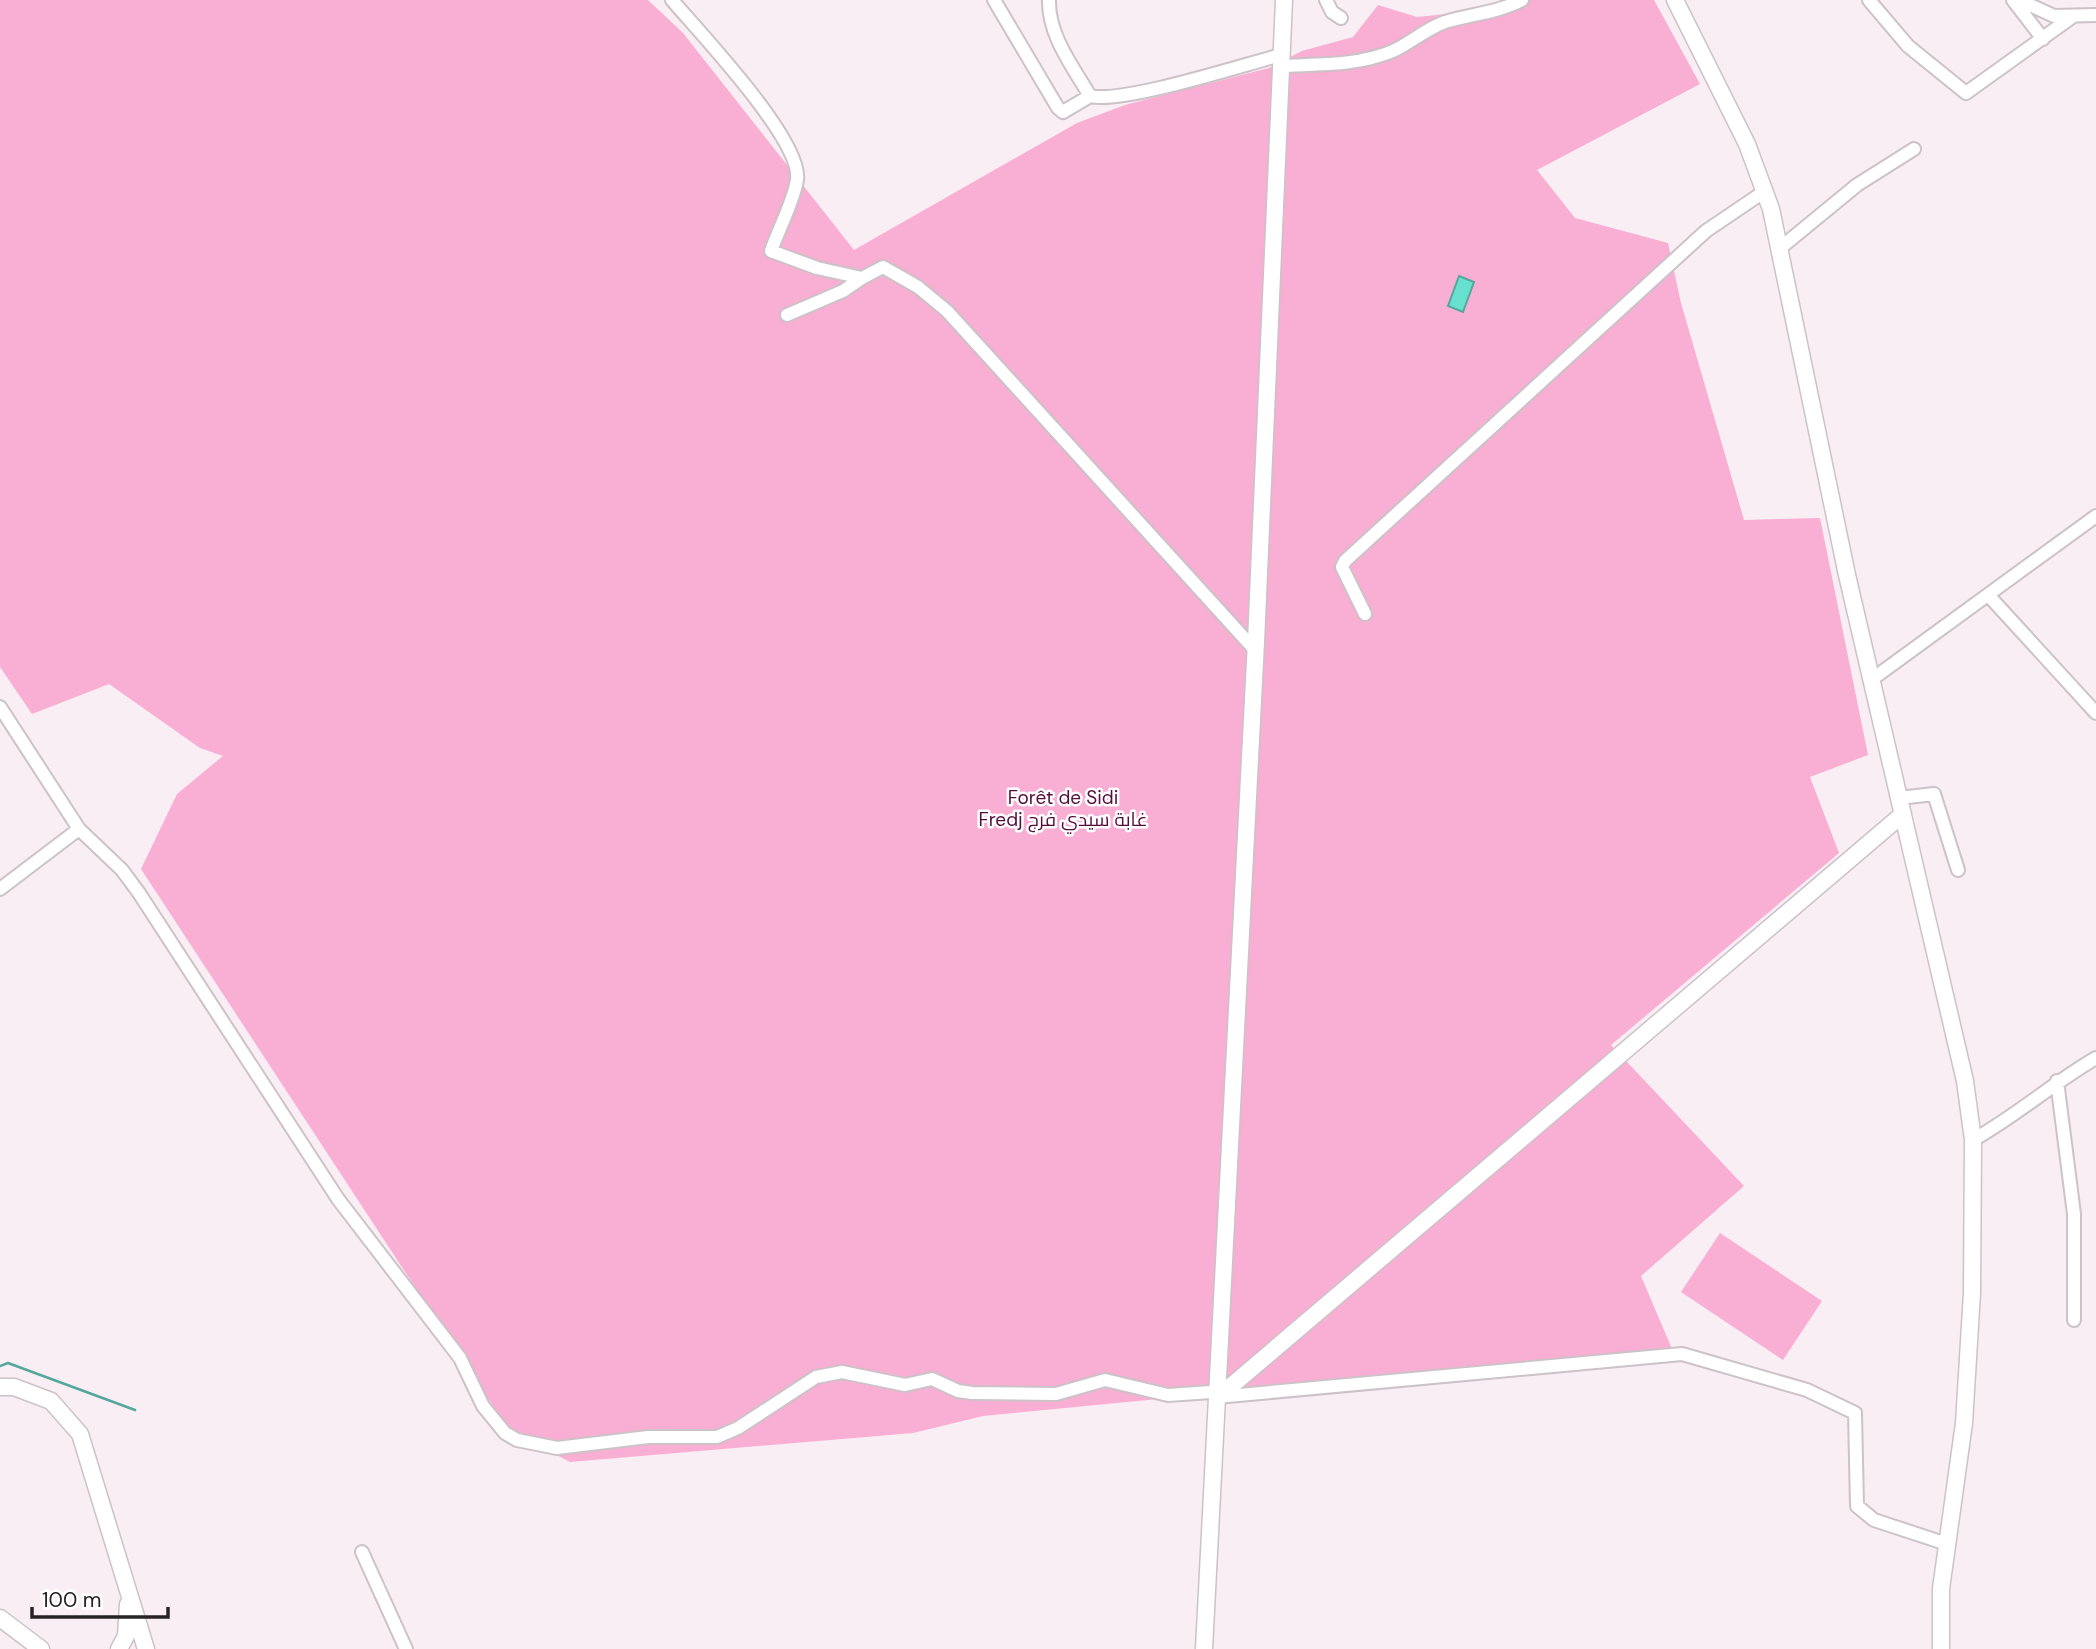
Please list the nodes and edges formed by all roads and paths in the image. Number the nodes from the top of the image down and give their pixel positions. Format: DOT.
graph roads {
  1 [pos="672,0"];
  2 [pos="994,0"];
  3 [pos="1049,0"];
  4 [pos="1284,0"];
  5 [pos="1326,0"];
  6 [pos="1522,0"];
  7 [pos="1675,0"];
  8 [pos="1869,0"];
  9 [pos="2013,0"];
  10 [pos="2019,0"];
  11 [pos="2096,15"];
  12 [pos="2072,17"];
  13 [pos="1342,18"];
  14 [pos="2043,39"];
  15 [pos="1281,60"];
  16 [pos="1090,96"];
  17 [pos="1914,149"];
  18 [pos="1765,191"];
  19 [pos="1779,249"];
  20 [pos="862,278"];
  21 [pos="787,315"];
  22 [pos="2096,516"];
  23 [pos="1989,596"];
  24 [pos="1365,614"];
  25 [pos="1255,650"];
  26 [pos="1871,680"];
  27 [pos="0,707"];
  28 [pos="2093,707"];
  29 [pos="1899,797"];
  30 [pos="1902,814"];
  31 [pos="79,829"];
  32 [pos="1958,870"];
  33 [pos="0,889"];
  34 [pos="2096,1058"];
  35 [pos="2057,1081"];
  36 [pos="1973,1140"];
  37 [pos="2074,1320"];
  38 [pos="0,1388"];
  39 [pos="1214,1395"];
  40 [pos="1947,1544"];
  41 [pos="362,1552"];
  42 [pos="128,1591"];
  43 [pos="0,1618"];
  44 [pos="41,1649"];
  45 [pos="119,1649"];
  46 [pos="146,1649"];
  47 [pos="406,1649"];
  48 [pos="1204,1649"];
  49 [pos="1941,1649"];
  1 -- 20 [label="street"];
  2 -- 16 [label="street"];
  3 -- 16 [label="street"];
  4 -- 15 [label="main road"];
  5 -- 13 [label="street"];
  6 -- 15 [label="street"];
  7 -- 18 [label="main road"];
  8 -- 14 [label="street"];
  9 -- 14 [label="street"];
  10 -- 12 [label="street"];
  11 -- 12 [label="street"];
  12 -- 14 [label="street"];
  15 -- 16 [label="street"];
  15 -- 25 [label="main road"];
  17 -- 19 [label="street"];
  18 -- 19 [label="main road"];
  18 -- 24 [label="street"];
  19 -- 26 [label="main road"];
  20 -- 21 [label="street"];
  20 -- 25 [label="street"];
  22 -- 23 [label="street"];
  23 -- 26 [label="street"];
  23 -- 28 [label="street"];
  25 -- 39 [label="main road"];
  26 -- 29 [label="main road"];
  27 -- 31 [label="street"];
  29 -- 30 [label="main road"];
  29 -- 32 [label="street"];
  30 -- 36 [label="main road"];
  30 -- 39 [label="main road"];
  31 -- 33 [label="street"];
  31 -- 39 [label="street"];
  34 -- 35 [label="street"];
  35 -- 36 [label="street"];
  35 -- 37 [label="street"];
  36 -- 40 [label="main road"];
  38 -- 42 [label="main road"];
  39 -- 40 [label="street"];
  39 -- 48 [label="main road"];
  40 -- 49 [label="main road"];
  41 -- 47 [label="street"];
  42 -- 45 [label="main road"];
  42 -- 46 [label="main road"];
  43 -- 44 [label="main road"];
}
